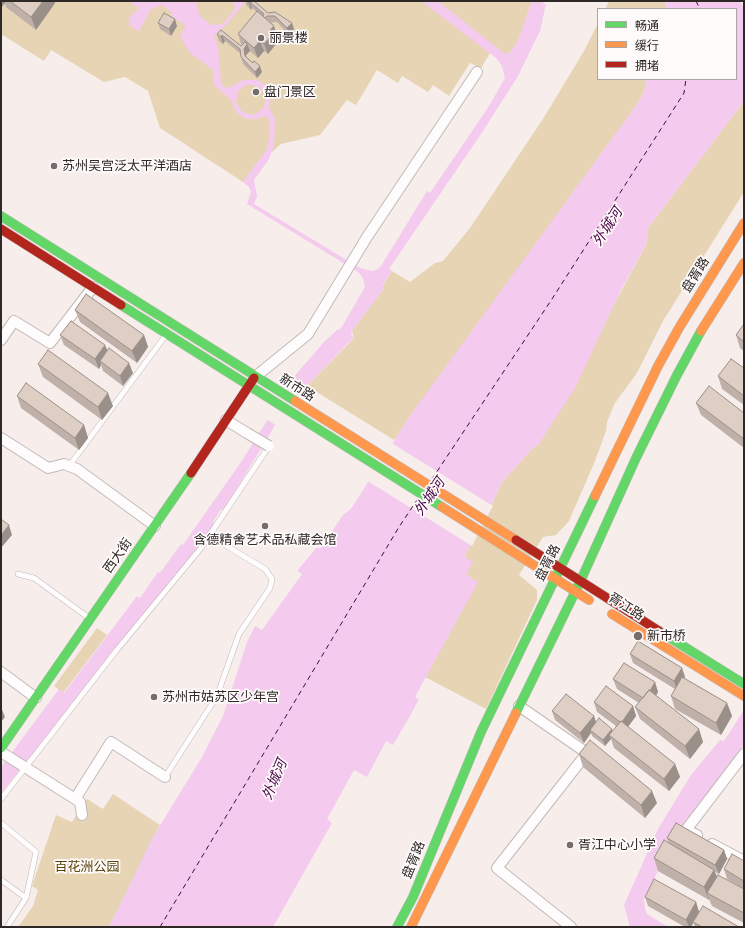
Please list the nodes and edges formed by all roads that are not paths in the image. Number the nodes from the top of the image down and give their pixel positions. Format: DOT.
graph roads {
  1 [pos="477,72"];
  2 [pos="1,216"];
  3 [pos="1,229"];
  4 [pos="742,230"];
  5 [pos="744,263"];
  6 [pos="93,287"];
  7 [pos="168,334"];
  8 [pos="1,340"];
  9 [pos="658,366"];
  10 [pos="677,375"];
  11 [pos="252,381"];
  12 [pos="226,420"];
  13 [pos="1,438"];
  14 [pos="269,446"];
  15 [pos="69,466"];
  16 [pos="155,526"];
  17 [pos="210,536"];
  18 [pos="582,537"];
  19 [pos="591,544"];
  20 [pos="560,569"];
  21 [pos="18,574"];
  22 [pos="554,578"];
  23 [pos="580,582"];
  24 [pos="575,591"];
  25 [pos="90,619"];
  26 [pos="541,619"];
  27 [pos="552,626"];
  28 [pos="1,672"];
  29 [pos="742,683"];
  30 [pos="744,696"];
  31 [pos="36,698"];
  32 [pos="519,706"];
  33 [pos="2,752"];
  34 [pos="744,754"];
  35 [pos="25,767"];
  36 [pos="165,777"];
  37 [pos="460,783"];
  38 [pos="477,792"];
  39 [pos="1,799"];
  40 [pos="75,799"];
  41 [pos="82,815"];
  42 [pos="1,823"];
  43 [pos="744,861"];
  44 [pos="1,880"];
  45 [pos="26,898"];
  46 [pos="401,926"];
  47 [pos="7,927"];
  48 [pos="411,927"];
  49 [pos="571,927"];
  1 -- 11 [label="street"];
  2 -- 11 [label="main road, 新市路"];
  3 -- 6 [label="main road, 新市路"];
  4 -- 9 [label="main road, 盘胥路"];
  5 -- 10 [label="main road, 盘胥路"];
  6 -- 7 [label="main road, 新市路"];
  6 -- 8 [label="street"];
  7 -- 11 [label="main road, 新市路"];
  7 -- 15 [label="lane"];
  9 -- 18 [label="main road"];
  9 -- 20 [label="main road, 盘胥路"];
  10 -- 19 [label="main road"];
  10 -- 23 [label="main road, 盘胥路"];
  11 -- 12 [label="main road, 西大街"];
  11 -- 20 [label="main road, 新市路"];
  11 -- 22 [label="main road, 新市路"];
  12 -- 14 [label="street, bridge"];
  12 -- 16 [label="main road, 西大街"];
  13 -- 15 [label="street"];
  14 -- 17 [label="lane"];
  15 -- 16 [label="street"];
  16 -- 25 [label="main road, 西大街"];
  17 -- 35 [label="lane"];
  17 -- 36 [label="lane"];
  20 -- 22 [label="main road, 盘胥路"];
  20 -- 23 [label="main road, 新市路"];
  21 -- 25 [label="lane"];
  22 -- 24 [label="main road, 新市路"];
  22 -- 37 [label="main road, 盘胥路"];
  23 -- 24 [label="main road, 盘胥路"];
  23 -- 29 [label="main road, 胥江路"];
  24 -- 30 [label="main road, 胥江路"];
  24 -- 32 [label="main road, 盘胥路"];
  25 -- 31 [label="main road, 西大街"];
  26 -- 37 [label="main road"];
  27 -- 38 [label="main road"];
  28 -- 31 [label="street"];
  31 -- 33 [label="main road, 西大街"];
  32 -- 38 [label="main road, 盘胥路"];
  32 -- 49 [label="street"];
  33 -- 35 [label="street"];
  34 -- 43 [label="street"];
  35 -- 39 [label="lane"];
  35 -- 40 [label="street"];
  36 -- 40 [label="street"];
  37 -- 46 [label="main road, 盘胥路"];
  38 -- 48 [label="main road, 盘胥路"];
  40 -- 41 [label="street"];
  42 -- 45 [label="lane"];
  44 -- 45 [label="lane"];
  45 -- 47 [label="lane"];
}
